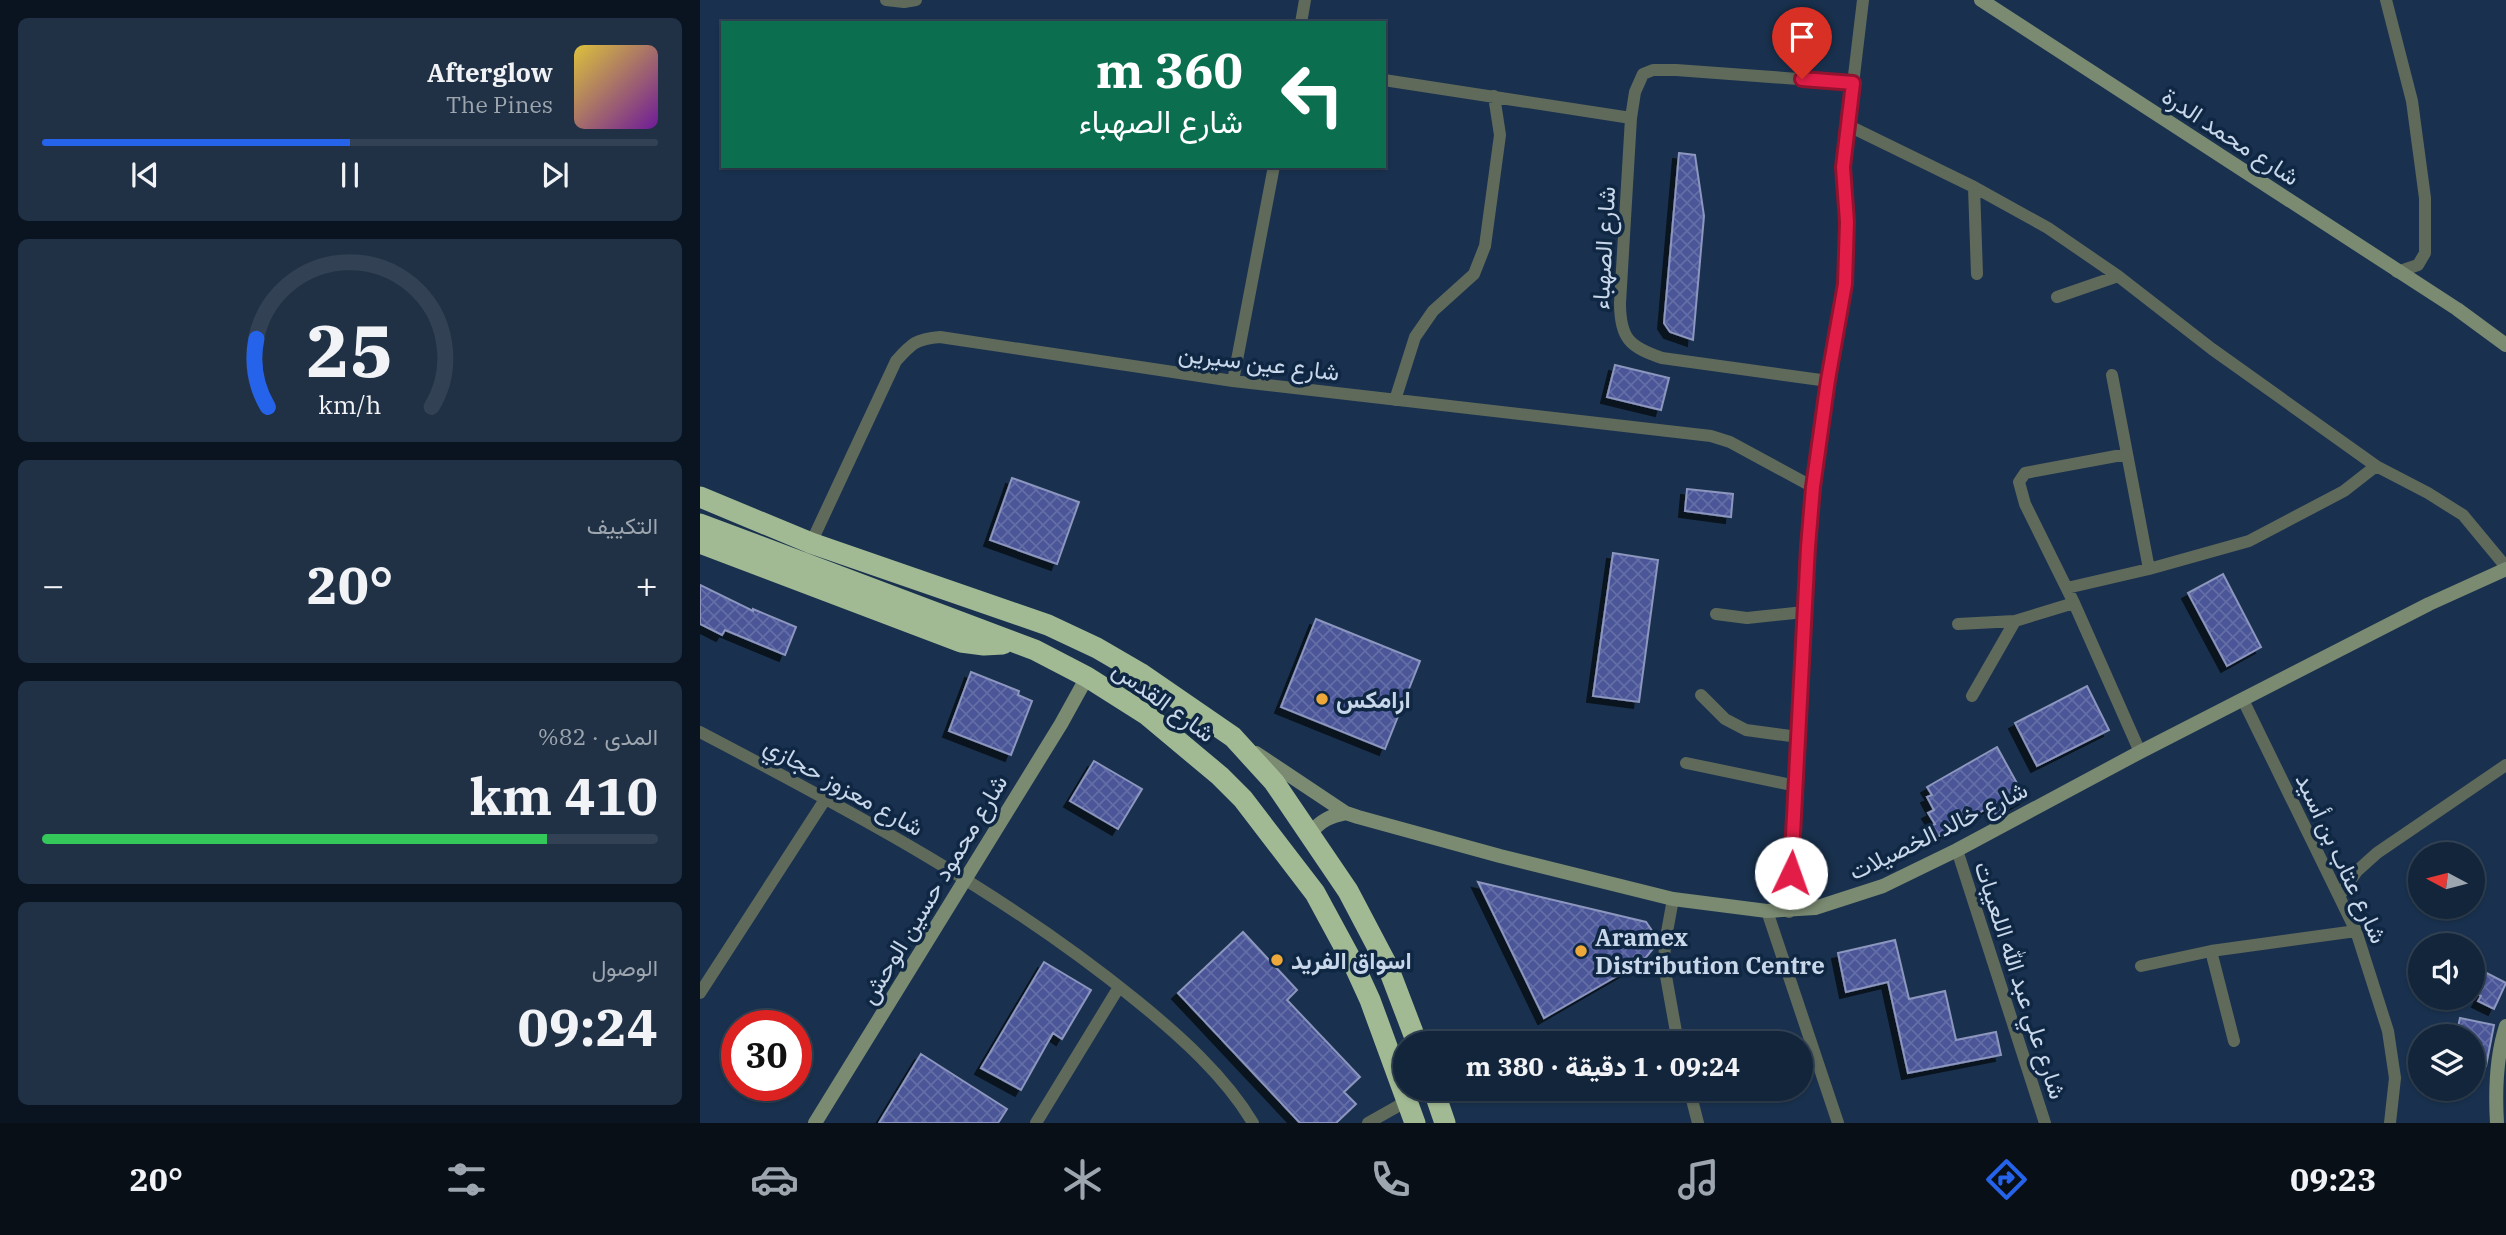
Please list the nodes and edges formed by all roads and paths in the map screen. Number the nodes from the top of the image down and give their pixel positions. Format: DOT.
graph roads {
  1 [pos="886,0"];
  2 [pos="916,0"];
  3 [pos="1305,0"];
  4 [pos="1863,0"];
  5 [pos="1981,0"];
  6 [pos="2386,0"];
  7 [pos="1301,21"];
  8 [pos="1386,79"];
  9 [pos="1853,83"];
  10 [pos="1494,96"];
  11 [pos="1631,118"];
  12 [pos="1847,125"];
  13 [pos="1275,168"];
  14 [pos="1973,187"];
  15 [pos="2397,272"];
  16 [pos="1977,274"];
  17 [pos="2118,276"];
  18 [pos="2057,297"];
  19 [pos="2457,309"];
  20 [pos="2506,334"];
  21 [pos="2506,345"];
  22 [pos="2112,375"];
  23 [pos="1828,380"];
  24 [pos="1233,381"];
  25 [pos="1395,400"];
  26 [pos="2127,454"];
  27 [pos="2376,466"];
  28 [pos="1813,487"];
  29 [pos="700,497"];
  30 [pos="700,524"];
  31 [pos="700,543"];
  32 [pos="811,543"];
  33 [pos="2506,568"];
  34 [pos="2149,569"];
  35 [pos="2067,588"];
  36 [pos="2074,603"];
  37 [pos="1804,612"];
  38 [pos="1716,614"];
  39 [pos="2015,621"];
  40 [pos="1958,624"];
  41 [pos="1016,643"];
  42 [pos="1087,677"];
  43 [pos="1702,695"];
  44 [pos="1972,696"];
  45 [pos="2243,699"];
  46 [pos="700,732"];
  47 [pos="1233,737"];
  48 [pos="1798,737"];
  49 [pos="2140,752"];
  50 [pos="1686,763"];
  51 [pos="2506,765"];
  52 [pos="1796,786"];
  53 [pos="826,798"];
  54 [pos="1346,813"];
  55 [pos="1310,833"];
  56 [pos="1957,850"];
  57 [pos="965,879"];
  58 [pos="2340,895"];
  59 [pos="1674,899"];
  60 [pos="1767,911"];
  61 [pos="1789,912"];
  62 [pos="2356,931"];
  63 [pos="2211,951"];
  64 [pos="2141,966"];
  65 [pos="1119,986"];
  66 [pos="700,993"];
  67 [pos="2506,1026"];
  68 [pos="1413,1031"];
  69 [pos="1676,1031"];
  70 [pos="2234,1041"];
  71 [pos="1393,1063"];
  72 [pos="1407,1101"];
  73 [pos="1437,1101"];
  74 [pos="1692,1101"];
  75 [pos="815,1123"];
  76 [pos="1035,1123"];
  77 [pos="1253,1123"];
  78 [pos="1368,1123"];
  79 [pos="1415,1123"];
  80 [pos="1445,1123"];
  81 [pos="1698,1123"];
  82 [pos="1838,1123"];
  83 [pos="2045,1123"];
  84 [pos="2390,1123"];
  85 [pos="2497,1123"];
  1 -- 2 [label="street"];
  3 -- 7 [label="street"];
  4 -- 9 [label="street"];
  5 -- 15 [label="street, شارع محمد الدرة"];
  6 -- 15 [label="street"];
  8 -- 10 [label="street"];
  9 -- 11 [label="street, شارع الصهباء"];
  9 -- 12 [label="street"];
  10 -- 11 [label="street"];
  10 -- 25 [label="street"];
  11 -- 23 [label="street, شارع الصهباء"];
  12 -- 14 [label="street"];
  12 -- 23 [label="street"];
  13 -- 24 [label="street"];
  14 -- 16 [label="street"];
  14 -- 17 [label="street"];
  15 -- 19 [label="street, شارع محمد الدرة"];
  17 -- 18 [label="street"];
  17 -- 27 [label="street"];
  19 -- 20 [label="street, شارع محمد الدرة"];
  19 -- 21 [label="street, شارع محمد الدرة"];
  22 -- 26 [label="street"];
  23 -- 28 [label="street"];
  24 -- 25 [label="street, شارع عين سيرين"];
  24 -- 32 [label="street, شارع عين سيرين"];
  25 -- 28 [label="street, شارع عين سيرين"];
  26 -- 34 [label="street"];
  26 -- 35 [label="street"];
  27 -- 33 [label="street"];
  27 -- 34 [label="street"];
  28 -- 37 [label="street"];
  29 -- 32 [label="highway, شارع القدس"];
  30 -- 41 [label="highway, شارع القدس"];
  31 -- 41 [label="highway"];
  32 -- 47 [label="highway, شارع القدس"];
  33 -- 45 [label="street, شارع خالد الخصيلات"];
  34 -- 35 [label="street"];
  35 -- 36 [label="street"];
  36 -- 39 [label="street"];
  36 -- 49 [label="street"];
  37 -- 38 [label="street"];
  37 -- 48 [label="street"];
  39 -- 40 [label="street"];
  39 -- 44 [label="street"];
  41 -- 42 [label="highway, شارع القدس"];
  42 -- 57 [label="street, شارع محمود حسين الوحش"];
  42 -- 71 [label="highway, شارع القدس"];
  43 -- 48 [label="street"];
  45 -- 49 [label="street, شارع خالد الخصيلات"];
  45 -- 58 [label="street, شارع عتاب بن أسيد"];
  46 -- 53 [label="street, شارع معزوز حجازي"];
  47 -- 54 [label="street, شارع خالد الخصيلات"];
  47 -- 55 [label="highway, شارع القدس"];
  48 -- 52 [label="street"];
  49 -- 56 [label="street, شارع خالد الخصيلات"];
  50 -- 52 [label="street"];
  51 -- 58 [label="street"];
  52 -- 61 [label="street"];
  53 -- 57 [label="street, شارع معزوز حجازي"];
  53 -- 66 [label="street"];
  54 -- 55 [label="street"];
  54 -- 59 [label="street, شارع خالد الخصيلات"];
  55 -- 68 [label="highway, شارع القدس"];
  56 -- 61 [label="street, شارع خالد الخصيلات"];
  56 -- 83 [label="street, شارع علي عبد الله اللعيبات"];
  57 -- 65 [label="street, شارع معزوز حجازي"];
  57 -- 75 [label="street, شارع محمود حسين الوحش"];
  58 -- 62 [label="street, شارع عتاب بن أسيد"];
  59 -- 60 [label="street, شارع خالد الخصيلات"];
  59 -- 69 [label="street"];
  60 -- 61 [label="street, شارع خالد الخصيلات"];
  60 -- 82 [label="street"];
  62 -- 63 [label="street"];
  62 -- 84 [label="street, شارع عتاب بن أسيد"];
  63 -- 64 [label="street"];
  63 -- 70 [label="street"];
  65 -- 76 [label="street"];
  65 -- 77 [label="street, شارع معزوز حجازي"];
  67 -- 85 [label="street"];
  72 -- 78 [label="street"];
  72 -- 79 [label="highway, شارع القدس"];
  73 -- 80 [label="highway"];
  74 -- 81 [label="street"];
}
